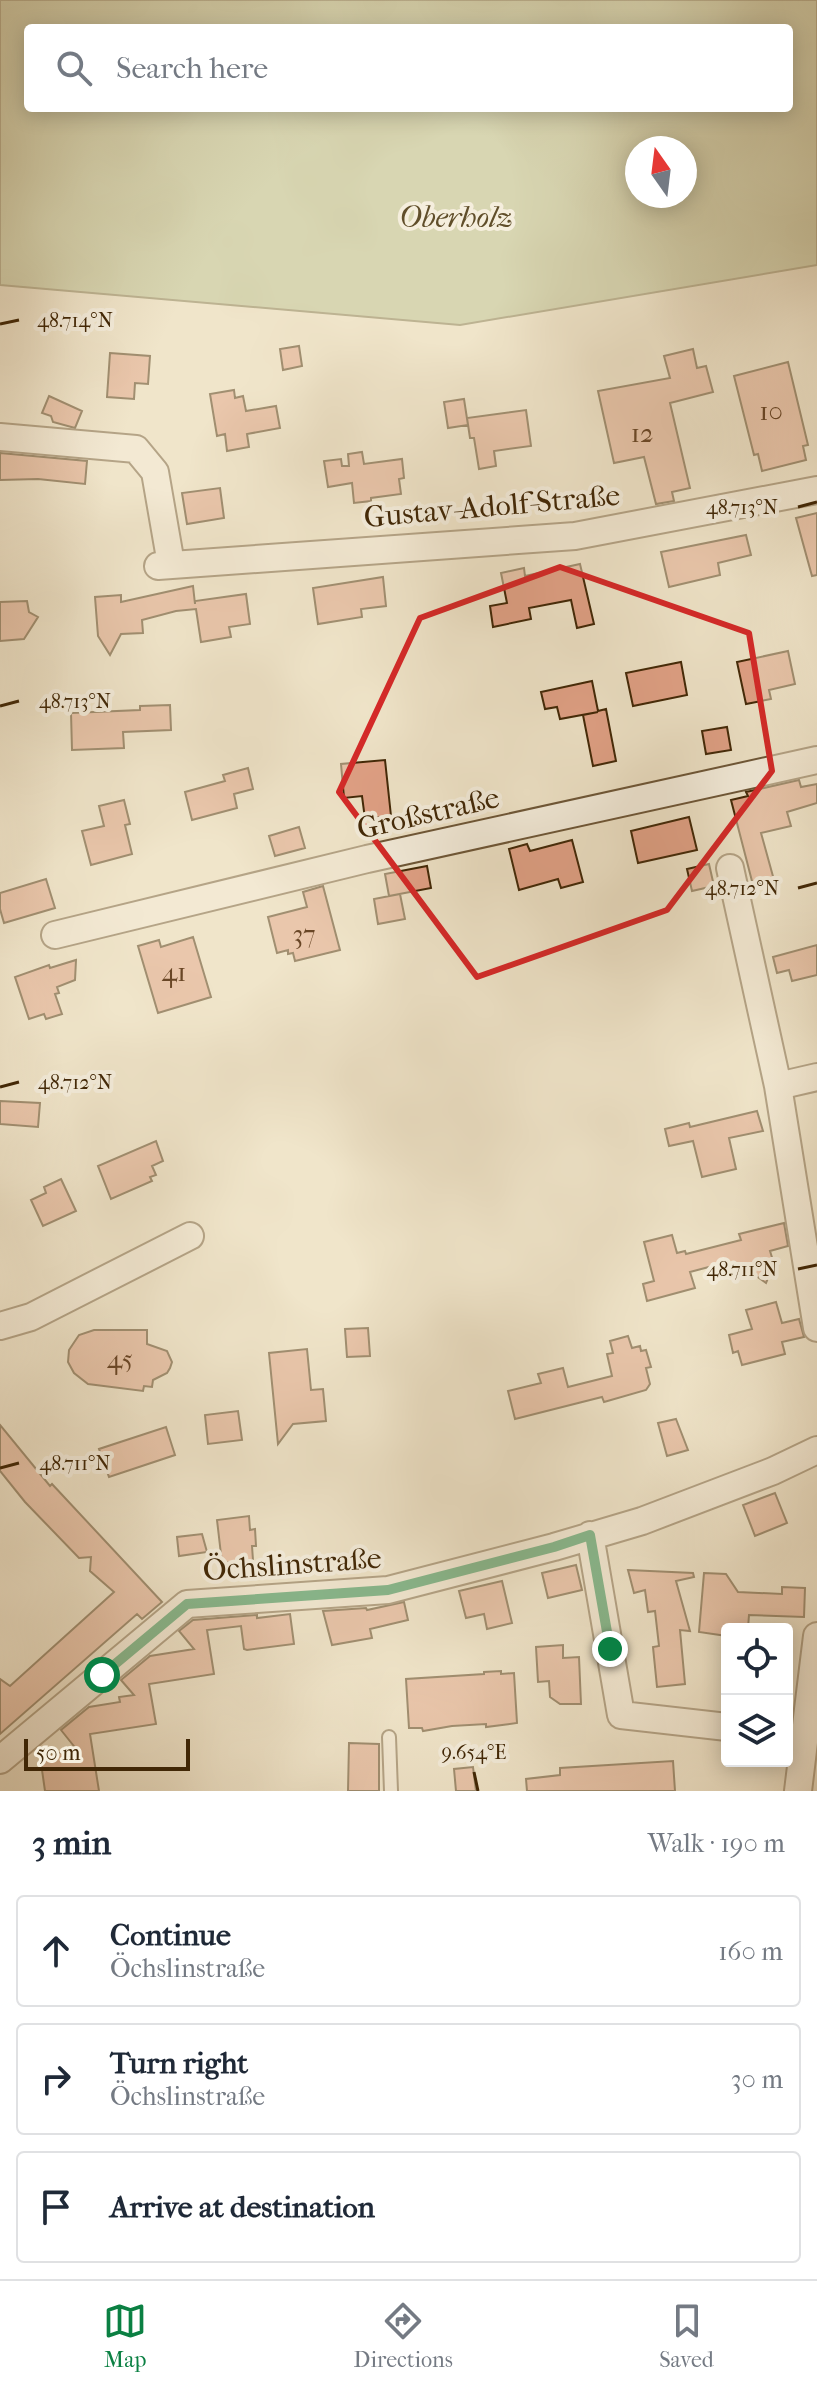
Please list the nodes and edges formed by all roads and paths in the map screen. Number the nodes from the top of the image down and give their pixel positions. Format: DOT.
graph roads {
  1 [pos="0,437"];
  2 [pos="817,490"];
  3 [pos="817,760"];
  4 [pos="730,868"];
  5 [pos="55,935"];
  6 [pos="817,1077"];
  7 [pos="778,1086"];
  8 [pos="190,1236"];
  9 [pos="0,1326"];
  10 [pos="817,1328"];
  11 [pos="817,1450"];
  12 [pos="590,1535"];
  13 [pos="817,1636"];
  14 [pos="721,1726"];
  15 [pos="797,1735"];
  16 [pos="389,1737"];
  17 [pos="0,1760"];
  18 [pos="391,1791"];
  19 [pos="798,1791"];
  1 -- 2 [label="street, Gustav-Adolf-Straße"];
  3 -- 5 [label="street, Großstraße"];
  4 -- 7 [label="street"];
  6 -- 7 [label="street"];
  7 -- 10 [label="street"];
  8 -- 9 [label="street"];
  11 -- 12 [label="street, Öchslinstraße"];
  12 -- 14 [label="street"];
  12 -- 17 [label="street, Öchslinstraße"];
  13 -- 15 [label="street"];
  15 -- 19 [label="street"];
  16 -- 18 [label="lane"];
}
